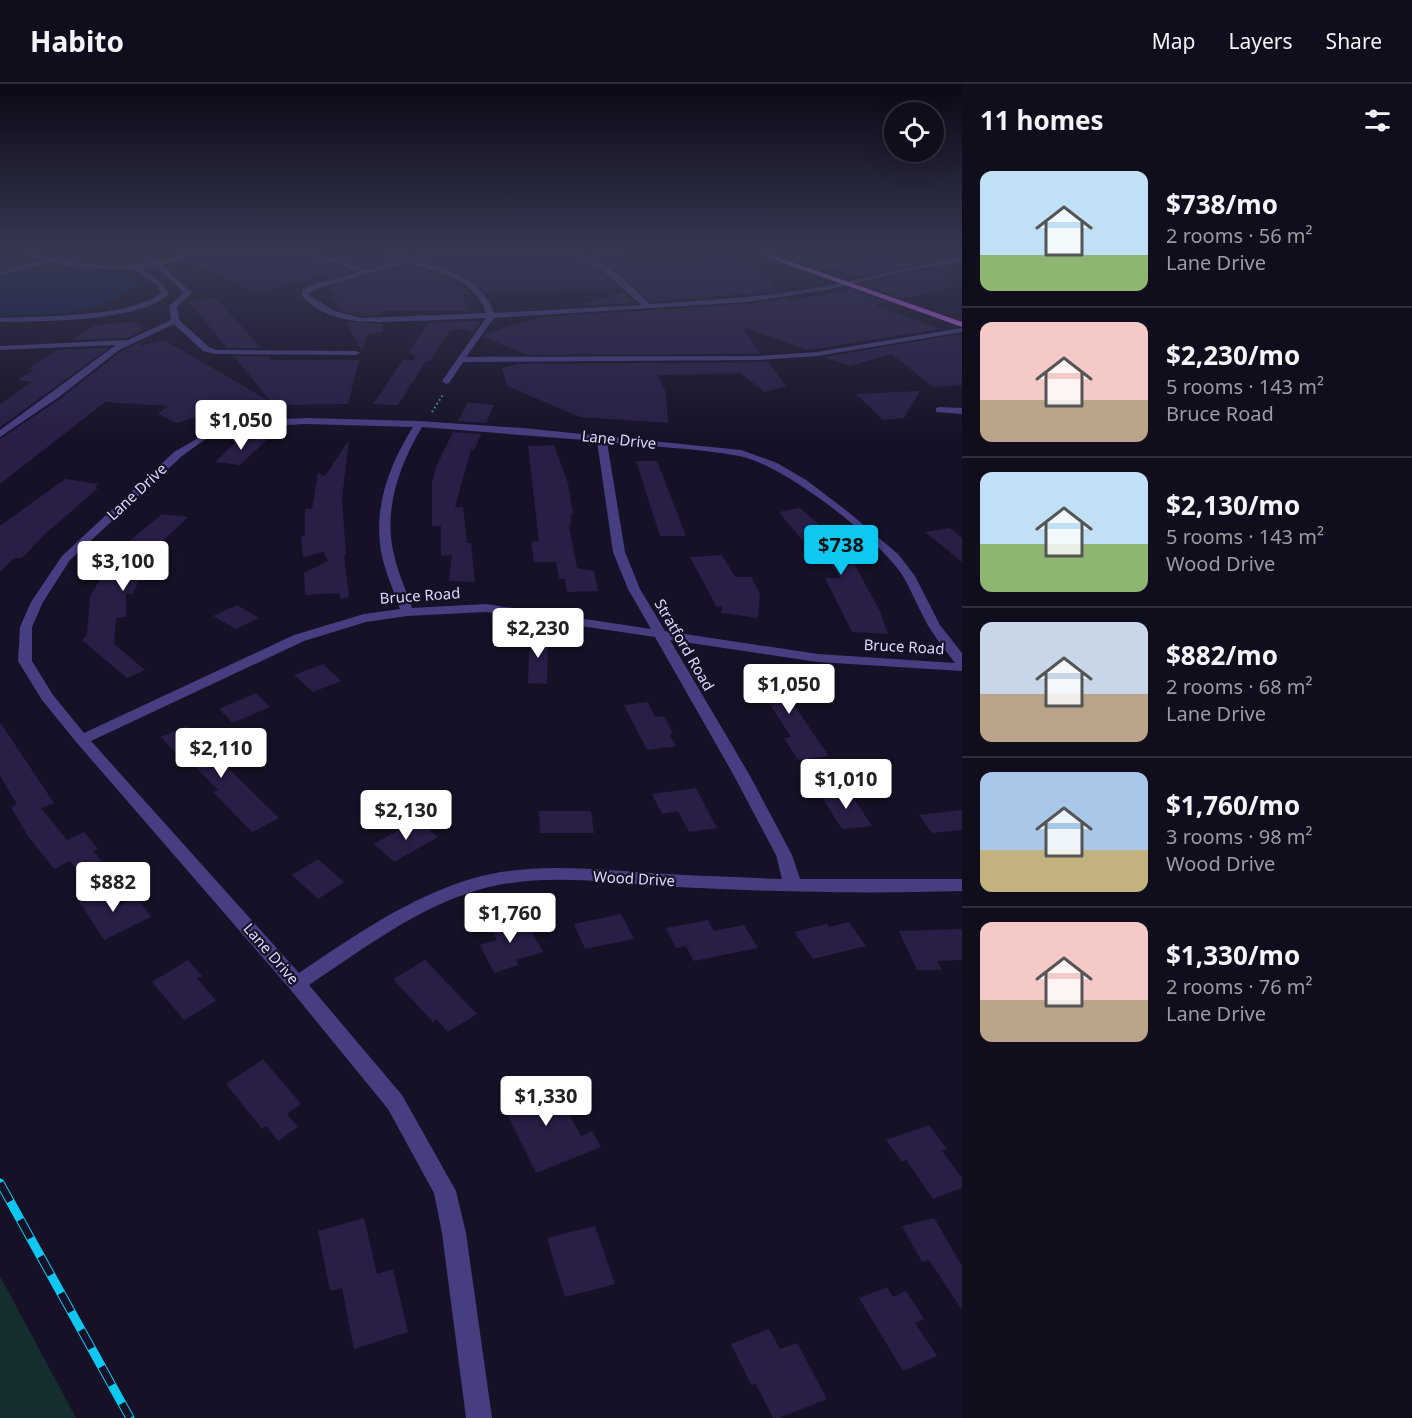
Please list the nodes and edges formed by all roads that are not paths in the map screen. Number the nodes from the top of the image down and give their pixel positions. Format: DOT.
graph roads {
  1 [pos="75,315"];
  2 [pos="174,315"];
  3 [pos="337,315"];
  4 [pos="503,315"];
  5 [pos="934,315"];
  6 [pos="491,316"];
  7 [pos="0,320"];
  8 [pos="175,321"];
  9 [pos="962,325"];
  10 [pos="962,330"];
  11 [pos="127,342"];
  12 [pos="0,348"];
  13 [pos="356,353"];
  14 [pos="461,360"];
  15 [pos="446,381"];
  16 [pos="939,410"];
  17 [pos="962,411"];
  18 [pos="419,424"];
  19 [pos="0,434"];
  20 [pos="602,438"];
  21 [pos="407,612"];
  22 [pos="658,634"];
  23 [pos="962,662"];
  24 [pos="962,667"];
  25 [pos="82,740"];
  26 [pos="962,885"];
  27 [pos="793,886"];
  28 [pos="297,984"];
  29 [pos="478,1418"];
  1 -- 7 [label="street"];
  2 -- 8 [label="street"];
  3 -- 6 [label="street"];
  4 -- 6 [label="street"];
  5 -- 9 [label="main road"];
  6 -- 14 [label="street"];
  8 -- 11 [label="street"];
  8 -- 13 [label="street"];
  10 -- 14 [label="street"];
  11 -- 12 [label="street"];
  11 -- 19 [label="street"];
  14 -- 15 [label="street"];
  16 -- 17 [label="street"];
  18 -- 20 [label="street, Lane Drive"];
  18 -- 21 [label="street"];
  18 -- 25 [label="street, Lane Drive"];
  20 -- 22 [label="street, Stratford Road"];
  20 -- 23 [label="street, Lane Drive"];
  21 -- 22 [label="street, Bruce Road"];
  21 -- 25 [label="street, Bruce Road"];
  22 -- 24 [label="street, Bruce Road"];
  22 -- 27 [label="street, Stratford Road"];
  25 -- 28 [label="street, Lane Drive"];
  26 -- 27 [label="street, Wood Drive"];
  27 -- 28 [label="street, Wood Drive"];
  28 -- 29 [label="street, Lane Drive"];
}
